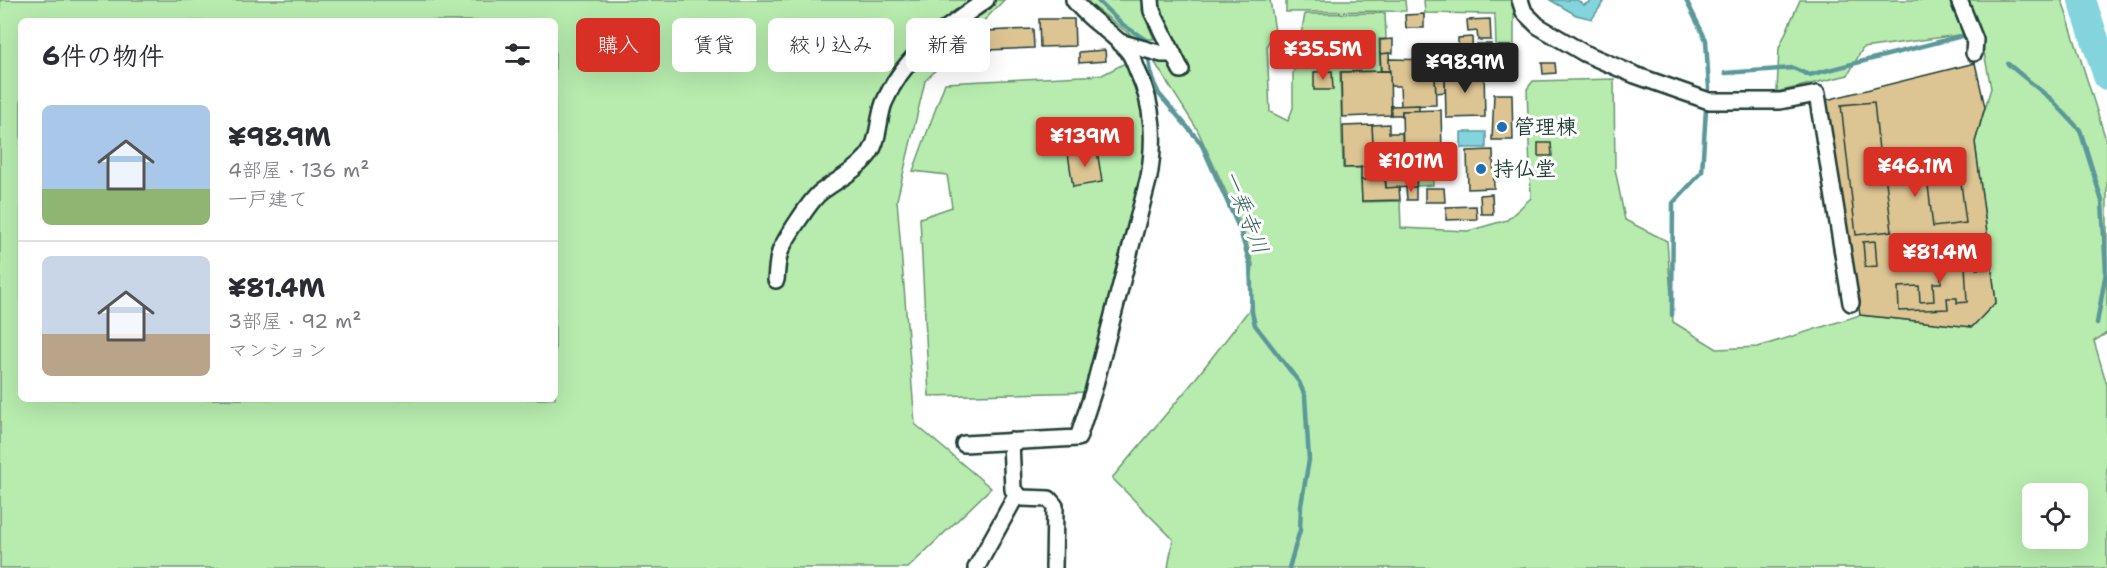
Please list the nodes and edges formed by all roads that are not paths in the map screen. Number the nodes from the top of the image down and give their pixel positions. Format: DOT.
graph roads {
  1 [pos="986,0"];
  2 [pos="1074,0"];
  3 [pos="1151,0"];
  4 [pos="1520,0"];
  5 [pos="1959,0"];
  6 [pos="1119,42"];
  7 [pos="1974,53"];
  8 [pos="1167,54"];
  9 [pos="1181,70"];
  10 [pos="776,280"];
  11 [pos="1851,303"];
  12 [pos="1011,441"];
  13 [pos="964,444"];
  14 [pos="1017,494"];
  15 [pos="976,568"];
  16 [pos="1054,568"];
  1 -- 10 [label="street"];
  2 -- 6 [label="street"];
  3 -- 8 [label="street"];
  4 -- 11 [label="street"];
  5 -- 7 [label="street"];
  6 -- 8 [label="street"];
  6 -- 12 [label="street"];
  8 -- 9 [label="street"];
  12 -- 13 [label="street"];
  12 -- 14 [label="street"];
  14 -- 15 [label="street"];
  14 -- 16 [label="street"];
}
